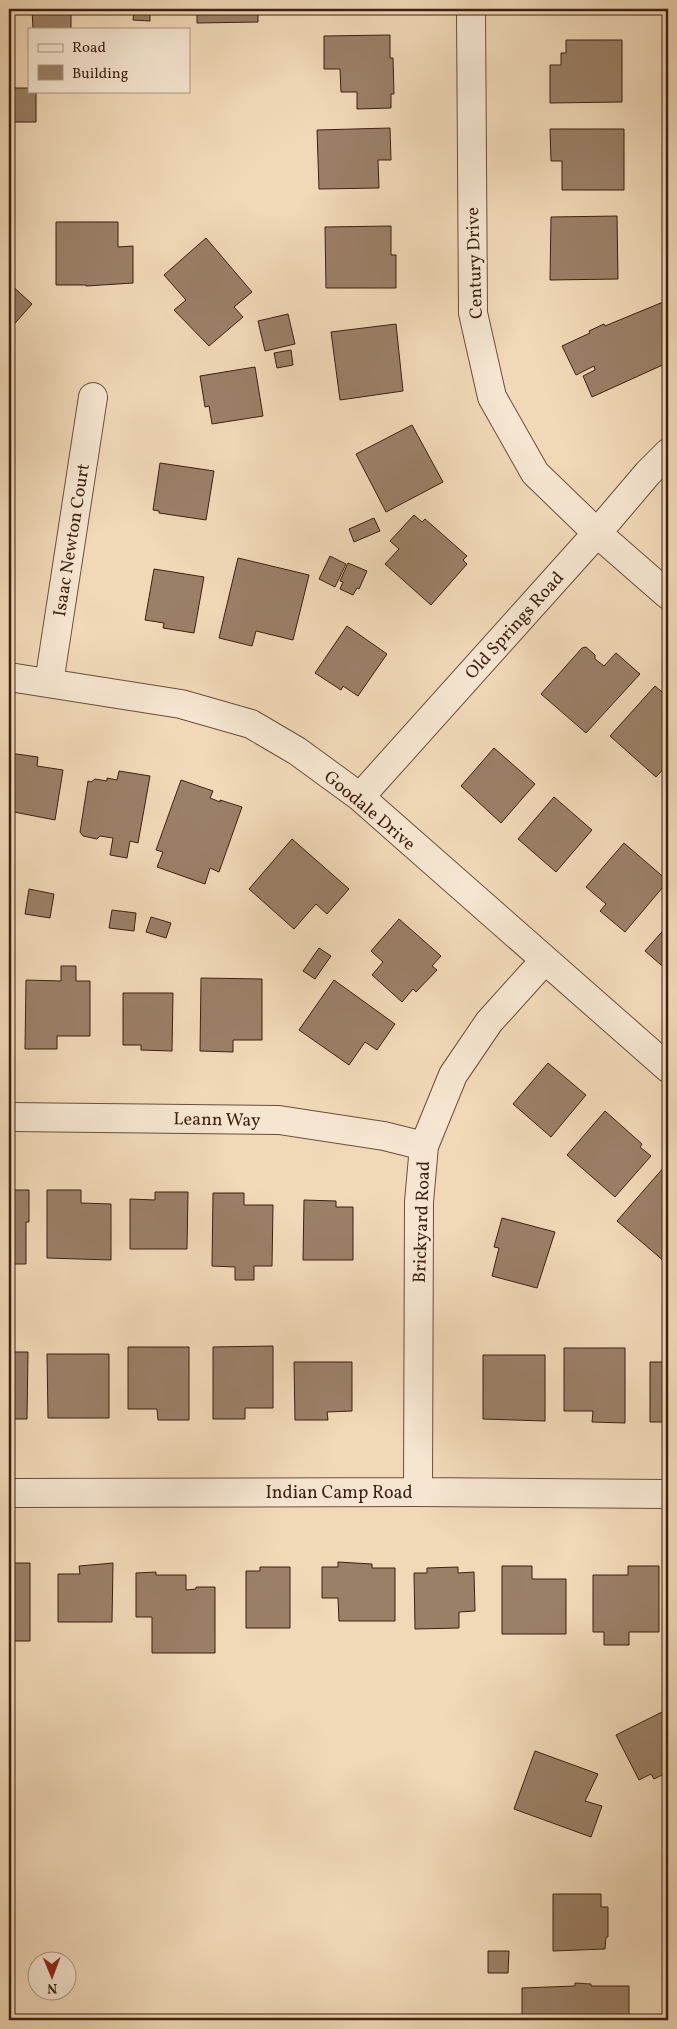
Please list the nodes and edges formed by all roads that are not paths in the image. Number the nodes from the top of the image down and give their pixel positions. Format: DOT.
graph roads {
  1 [pos="471,9"];
  2 [pos="93,397"];
  3 [pos="668,453"];
  4 [pos="597,533"];
  5 [pos="668,595"];
  6 [pos="9,677"];
  7 [pos="49,683"];
  8 [pos="360,797"];
  9 [pos="544,961"];
  10 [pos="668,1068"];
  11 [pos="9,1117"];
  12 [pos="424,1146"];
  13 [pos="418,1492"];
  14 [pos="9,1493"];
  15 [pos="668,1494"];
  1 -- 4 [label="street, Century Drive"];
  2 -- 7 [label="street, Isaac Newton Court"];
  3 -- 4 [label="street, Old Springs Road"];
  4 -- 5 [label="street, Century Drive"];
  4 -- 8 [label="street, Old Springs Road"];
  6 -- 7 [label="street, Goodale Drive"];
  7 -- 8 [label="street, Goodale Drive"];
  8 -- 9 [label="street, Goodale Drive"];
  9 -- 10 [label="street, Goodale Drive"];
  9 -- 12 [label="street, Brickyard Road"];
  11 -- 12 [label="street, Leann Way"];
  12 -- 13 [label="street, Brickyard Road"];
  13 -- 14 [label="street, Indian Camp Road"];
  13 -- 15 [label="street, Indian Camp Road"];
}
